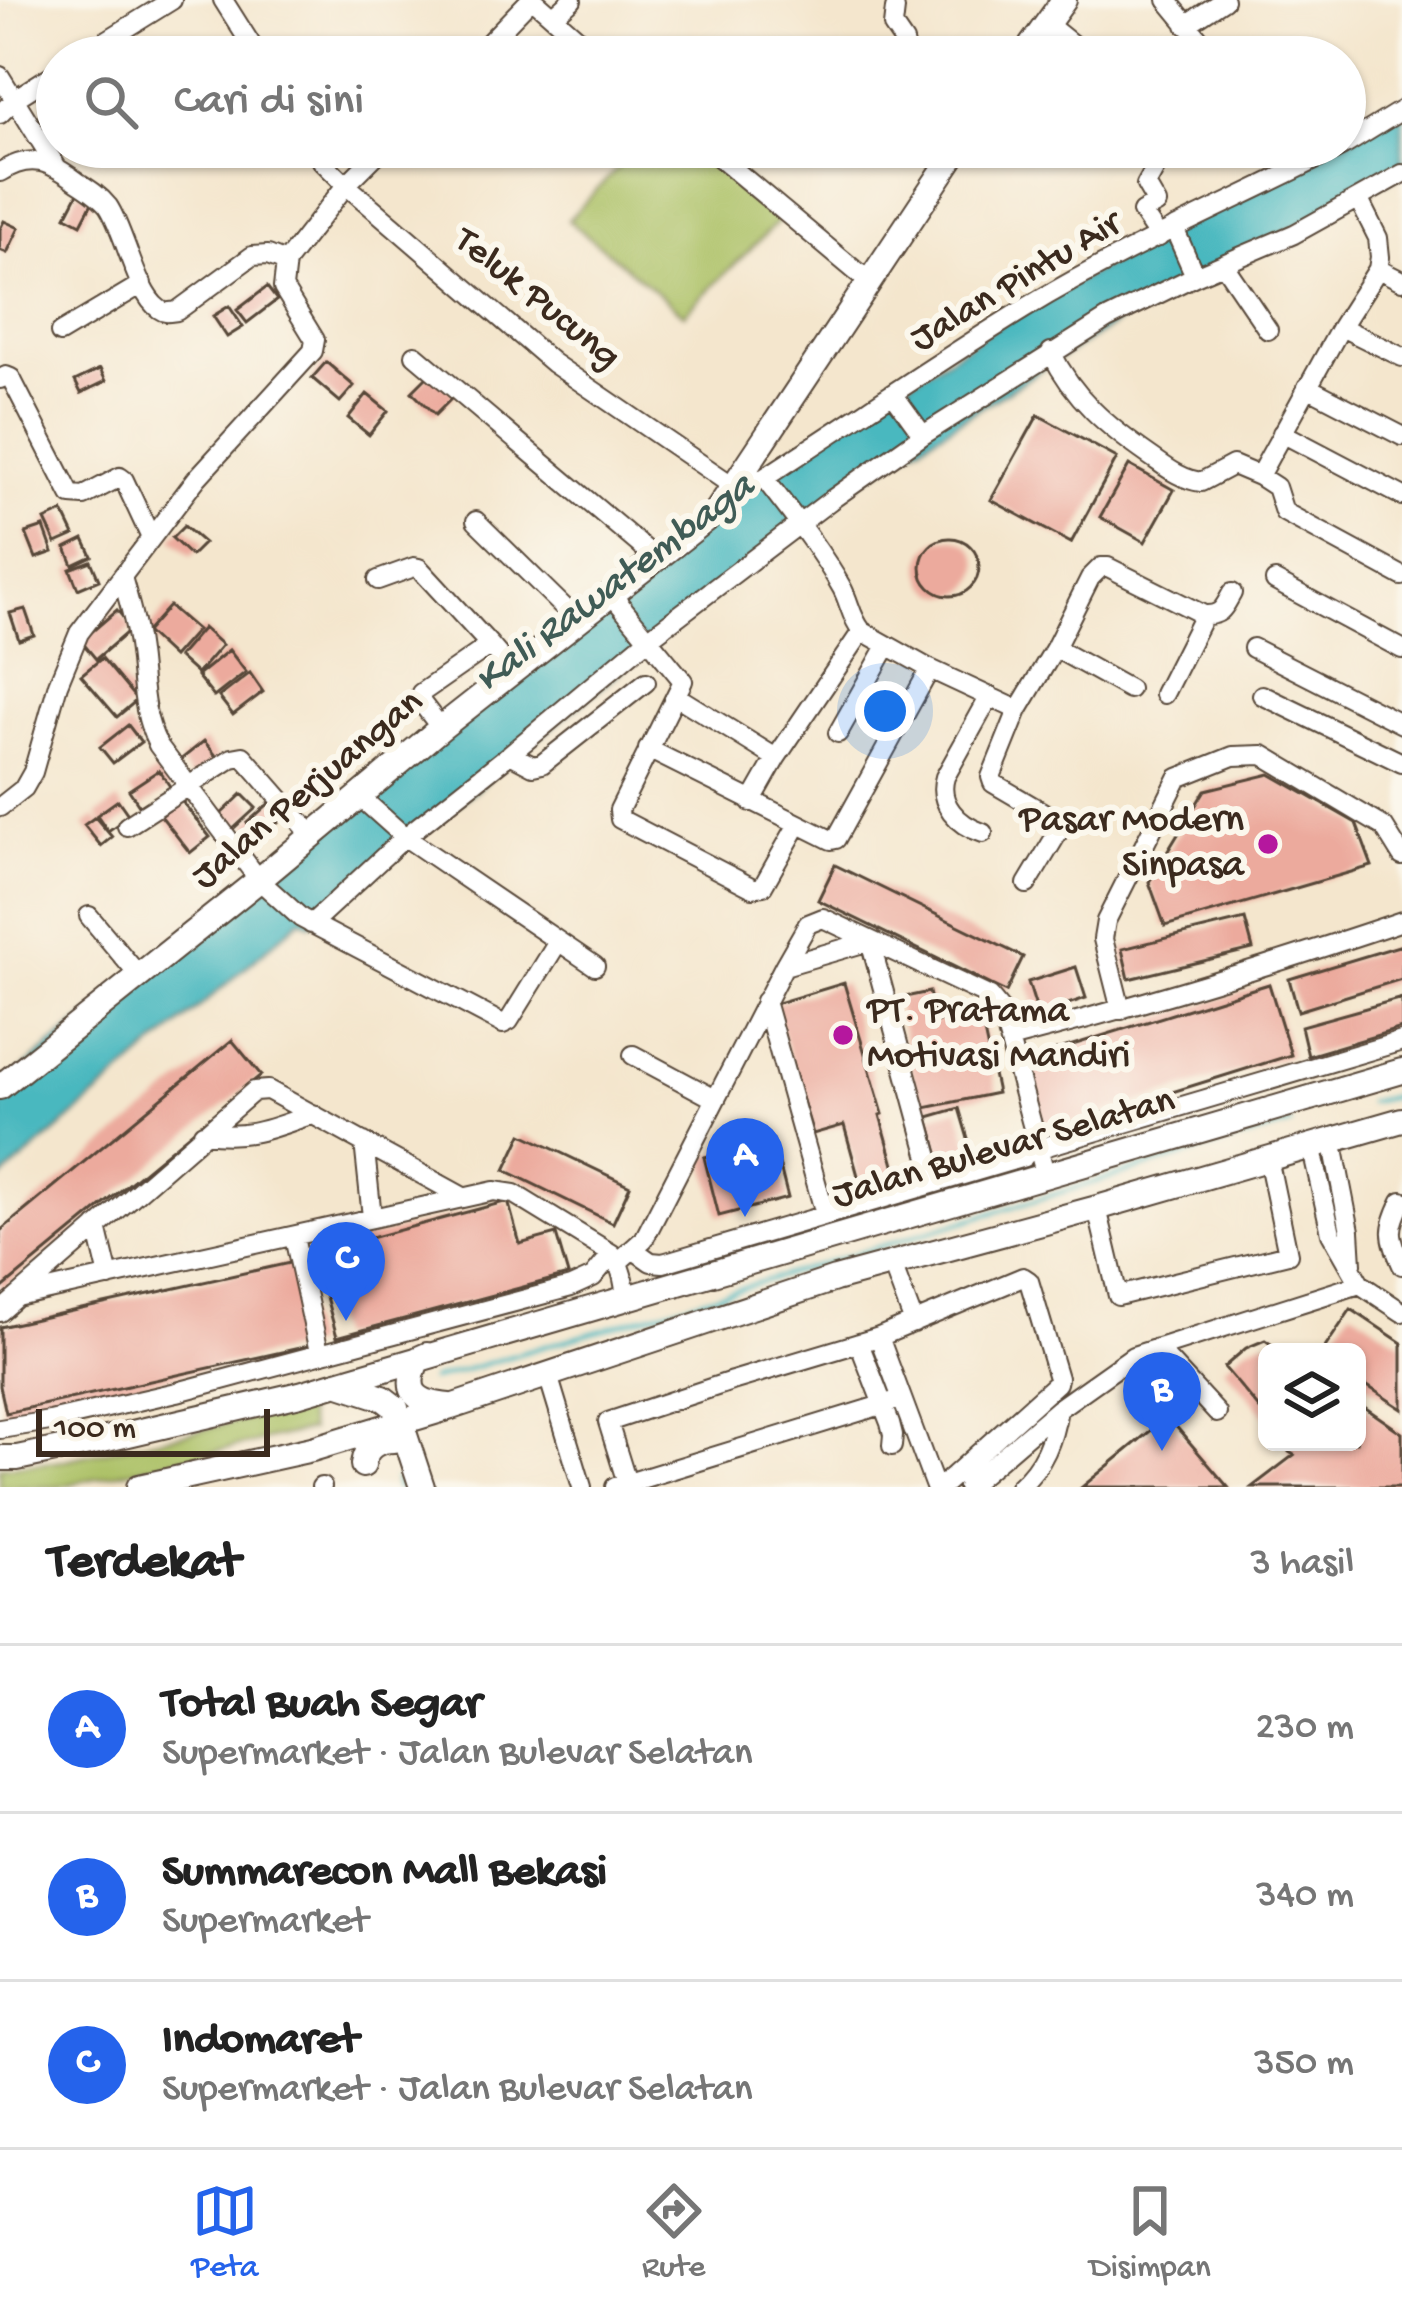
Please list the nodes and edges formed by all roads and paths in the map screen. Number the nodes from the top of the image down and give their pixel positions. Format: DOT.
graph roads {
  1 [pos="172,0"];
  2 [pos="223,0"];
  3 [pos="532,0"];
  4 [pos="572,0"];
  5 [pos="1064,0"];
  6 [pos="1167,0"];
  7 [pos="1224,0"];
  8 [pos="895,9"];
  9 [pos="554,16"];
  10 [pos="1047,25"];
  11 [pos="1186,25"];
  12 [pos="114,36"];
  13 [pos="246,36"];
  14 [pos="496,36"];
  15 [pos="574,36"];
  16 [pos="900,36"];
  17 [pos="1039,36"];
  18 [pos="1061,36"];
  19 [pos="1196,36"];
  20 [pos="0,76"];
  21 [pos="36,85"];
  22 [pos="16,98"];
  23 [pos="1402,110"];
  24 [pos="0,114"];
  25 [pos="36,132"];
  26 [pos="1366,132"];
  27 [pos="36,161"];
  28 [pos="59,168"];
  29 [pos="329,168"];
  30 [pos="363,168"];
  31 [pos="732,168"];
  32 [pos="944,168"];
  33 [pos="1155,168"];
  34 [pos="1302,168"];
  35 [pos="0,172"];
  36 [pos="1402,175"];
  37 [pos="346,185"];
  38 [pos="1359,200"];
  39 [pos="1171,237"];
  40 [pos="286,262"];
  41 [pos="1224,265"];
  42 [pos="1378,268"];
  43 [pos="1194,274"];
  44 [pos="870,279"];
  45 [pos="1402,281"];
  46 [pos="142,284"];
  47 [pos="1341,327"];
  48 [pos="1268,330"];
  49 [pos="60,333"];
  50 [pos="1052,352"];
  51 [pos="415,355"];
  52 [pos="1402,357"];
  53 [pos="0,379"];
  54 [pos="1307,387"];
  55 [pos="897,400"];
  56 [pos="921,432"];
  57 [pos="1282,433"];
  58 [pos="1402,436"];
  59 [pos="1259,476"];
  60 [pos="764,478"];
  61 [pos="733,486"];
  62 [pos="1402,496"];
  63 [pos="476,521"];
  64 [pos="800,524"];
  65 [pos="151,538"];
  66 [pos="658,560"];
  67 [pos="1402,576"];
  68 [pos="122,577"];
  69 [pos="378,580"];
  70 [pos="1275,581"];
  71 [pos="1232,593"];
  72 [pos="616,600"];
  73 [pos="1204,615"];
  74 [pos="577,620"];
  75 [pos="862,631"];
  76 [pos="646,636"];
  77 [pos="490,645"];
  78 [pos="887,646"];
  79 [pos="1054,648"];
  80 [pos="1253,648"];
  81 [pos="1402,649"];
  82 [pos="930,668"];
  83 [pos="512,671"];
  84 [pos="646,682"];
  85 [pos="1129,688"];
  86 [pos="1164,694"];
  87 [pos="1262,694"];
  88 [pos="676,696"];
  89 [pos="990,696"];
  90 [pos="1018,710"];
  91 [pos="1402,724"];
  92 [pos="441,728"];
  93 [pos="838,733"];
  94 [pos="648,749"];
  95 [pos="511,754"];
  96 [pos="776,758"];
  97 [pos="1402,764"];
  98 [pos="191,787"];
  99 [pos="365,801"];
  100 [pos="751,802"];
  101 [pos="0,807"];
  102 [pos="127,826"];
  103 [pos="797,826"];
  104 [pos="401,833"];
  105 [pos="983,833"];
  106 [pos="312,836"];
  107 [pos="1402,856"];
  108 [pos="1028,884"];
  109 [pos="264,886"];
  110 [pos="89,916"];
  111 [pos="1402,920"];
  112 [pos="306,921"];
  113 [pos="869,941"];
  114 [pos="558,942"];
  115 [pos="595,966"];
  116 [pos="784,966"];
  117 [pos="140,977"];
  118 [pos="765,1001"];
  119 [pos="1121,1010"];
  120 [pos="1009,1039"];
  121 [pos="1402,1040"];
  122 [pos="633,1055"];
  123 [pos="1402,1071"];
  124 [pos="0,1088"];
  125 [pos="715,1100"];
  126 [pos="313,1114"];
  127 [pos="1402,1120"];
  128 [pos="203,1133"];
  129 [pos="364,1142"];
  130 [pos="1321,1142"];
  131 [pos="1031,1153"];
  132 [pos="1268,1158"];
  133 [pos="1046,1177"];
  134 [pos="936,1184"];
  135 [pos="463,1197"];
  136 [pos="1402,1201"];
  137 [pos="1097,1208"];
  138 [pos="826,1214"];
  139 [pos="372,1217"];
  140 [pos="97,1227"];
  141 [pos="294,1237"];
  142 [pos="621,1256"];
  143 [pos="892,1264"];
  144 [pos="1402,1265"];
  145 [pos="109,1277"];
  146 [pos="1356,1277"];
  147 [pos="17,1297"];
  148 [pos="626,1297"];
  149 [pos="0,1312"];
  150 [pos="1402,1312"];
  151 [pos="914,1323"];
  152 [pos="869,1340"];
  153 [pos="1157,1348"];
  154 [pos="319,1352"];
  155 [pos="432,1353"];
  156 [pos="548,1375"];
  157 [pos="337,1383"];
  158 [pos="177,1392"];
  159 [pos="151,1398"];
  160 [pos="891,1401"];
  161 [pos="451,1407"];
  162 [pos="1058,1408"];
  163 [pos="213,1413"];
  164 [pos="1217,1413"];
  165 [pos="181,1420"];
  166 [pos="50,1421"];
  167 [pos="0,1429"];
  168 [pos="406,1433"];
  169 [pos="354,1436"];
  170 [pos="94,1442"];
  171 [pos="892,1447"];
  172 [pos="0,1458"];
  173 [pos="366,1476"];
  174 [pos="227,1477"];
  175 [pos="621,1485"];
  176 [pos="139,1487"];
  177 [pos="422,1487"];
  178 [pos="582,1487"];
  179 [pos="938,1487"];
  180 [pos="967,1487"];
  181 [pos="1019,1487"];
  1 -- 12 [label="street"];
  2 -- 13 [label="street"];
  3 -- 9 [label="street"];
  3 -- 14 [label="street"];
  4 -- 9 [label="street"];
  5 -- 10 [label="main road"];
  6 -- 11 [label="street"];
  7 -- 11 [label="street"];
  8 -- 16 [label="street"];
  9 -- 15 [label="street"];
  10 -- 17 [label="main road"];
  10 -- 18 [label="street"];
  11 -- 19 [label="street"];
  20 -- 22 [label="street"];
  21 -- 22 [label="street"];
  22 -- 24 [label="street"];
  22 -- 25 [label="street"];
  23 -- 26 [label="street, Jalan Pintu Air"];
  27 -- 35 [label="street"];
  28 -- 46 [label="street"];
  29 -- 37 [label="street, Teluk Pucung"];
  30 -- 37 [label="street"];
  31 -- 44 [label="street"];
  32 -- 44 [label="main road, Jalan Perjuangan"];
  33 -- 39 [label="street"];
  34 -- 39 [label="street, Jalan Pintu Air"];
  36 -- 38 [label="street"];
  37 -- 40 [label="street"];
  37 -- 61 [label="street, Teluk Pucung"];
  38 -- 41 [label="street"];
  38 -- 42 [label="street"];
  39 -- 43 [label="street"];
  39 -- 55 [label="street, Jalan Pintu Air"];
  40 -- 46 [label="street"];
  40 -- 65 [label="street"];
  41 -- 43 [label="street"];
  41 -- 48 [label="street"];
  42 -- 45 [label="street"];
  42 -- 47 [label="street"];
  43 -- 50 [label="street"];
  44 -- 61 [label="main road, Jalan Perjuangan"];
  46 -- 49 [label="street"];
  47 -- 52 [label="street"];
  47 -- 54 [label="street"];
  50 -- 56 [label="street"];
  50 -- 59 [label="street"];
  51 -- 66 [label="street"];
  53 -- 65 [label="street"];
  54 -- 57 [label="street"];
  54 -- 58 [label="street"];
  55 -- 56 [label="street"];
  55 -- 60 [label="street, Jalan Pintu Air"];
  56 -- 64 [label="street"];
  57 -- 59 [label="street"];
  57 -- 62 [label="street"];
  59 -- 67 [label="street"];
  60 -- 61 [label="street, Jalan Pintu Air"];
  60 -- 64 [label="street"];
  61 -- 66 [label="main road, Jalan Perjuangan"];
  63 -- 74 [label="street"];
  64 -- 75 [label="street"];
  64 -- 76 [label="street"];
  65 -- 68 [label="street"];
  66 -- 72 [label="main road, Jalan Perjuangan"];
  68 -- 98 [label="street"];
  68 -- 101 [label="street"];
  69 -- 77 [label="street"];
  70 -- 81 [label="street"];
  71 -- 73 [label="street"];
  72 -- 74 [label="main road, Jalan Perjuangan"];
  72 -- 76 [label="street"];
  73 -- 79 [label="street"];
  73 -- 86 [label="street"];
  74 -- 83 [label="main road, Jalan Perjuangan"];
  75 -- 78 [label="street"];
  75 -- 96 [label="street"];
  76 -- 88 [label="street"];
  76 -- 95 [label="street"];
  77 -- 83 [label="street"];
  77 -- 92 [label="street"];
  78 -- 82 [label="street"];
  78 -- 93 [label="street"];
  79 -- 85 [label="street"];
  79 -- 90 [label="street"];
  80 -- 91 [label="street"];
  82 -- 89 [label="street"];
  82 -- 103 [label="street"];
  83 -- 92 [label="main road, Jalan Perjuangan"];
  84 -- 95 [label="street"];
  87 -- 97 [label="street"];
  88 -- 94 [label="street"];
  88 -- 96 [label="street"];
  89 -- 90 [label="street"];
  89 -- 105 [label="street"];
  90 -- 108 [label="street"];
  92 -- 99 [label="main road, Jalan Perjuangan"];
  94 -- 100 [label="street"];
  94 -- 103 [label="street"];
  95 -- 104 [label="street"];
  96 -- 100 [label="street"];
  98 -- 102 [label="street"];
  98 -- 106 [label="street"];
  98 -- 109 [label="street"];
  99 -- 104 [label="street"];
  99 -- 106 [label="main road, Jalan Perjuangan"];
  100 -- 103 [label="street"];
  104 -- 112 [label="street"];
  104 -- 114 [label="street"];
  106 -- 109 [label="main road, Jalan Perjuangan"];
  107 -- 119 [label="street"];
  109 -- 112 [label="street"];
  109 -- 117 [label="main road, Jalan Perjuangan"];
  110 -- 117 [label="street"];
  111 -- 119 [label="street"];
  112 -- 114 [label="street"];
  113 -- 116 [label="street"];
  113 -- 116 [label="street"];
  113 -- 120 [label="street"];
  113 -- 134 [label="street"];
  114 -- 115 [label="street"];
  116 -- 118 [label="street"];
  117 -- 124 [label="main road, Jalan Perjuangan"];
  118 -- 125 [label="street"];
  118 -- 138 [label="street"];
  119 -- 120 [label="street"];
  120 -- 131 [label="street"];
  121 -- 131 [label="street"];
  122 -- 125 [label="street"];
  123 -- 133 [label="main road, Jalan Bulevar Selatan"];
  125 -- 142 [label="street"];
  126 -- 128 [label="street"];
  126 -- 128 [label="street"];
  126 -- 129 [label="street"];
  127 -- 130 [label="main road, Jalan Bulevar Selatan"];
  128 -- 140 [label="street"];
  129 -- 135 [label="street"];
  129 -- 139 [label="street"];
  130 -- 132 [label="main road, Jalan Bulevar Selatan"];
  130 -- 146 [label="street"];
  131 -- 133 [label="street"];
  131 -- 134 [label="street"];
  132 -- 137 [label="main road, Jalan Bulevar Selatan"];
  132 -- 137 [label="street"];
  133 -- 148 [label="main road, Jalan Bulevar Selatan"];
  134 -- 138 [label="street"];
  135 -- 139 [label="street"];
  135 -- 142 [label="street"];
  136 -- 144 [label="street"];
  137 -- 143 [label="main road, Jalan Bulevar Selatan"];
  138 -- 142 [label="street"];
  139 -- 141 [label="street"];
  140 -- 145 [label="street"];
  140 -- 147 [label="street"];
  141 -- 145 [label="street"];
  141 -- 154 [label="street"];
  142 -- 148 [label="street"];
  142 -- 154 [label="street"];
  143 -- 151 [label="street"];
  143 -- 156 [label="main road, Jalan Bulevar Selatan"];
  145 -- 147 [label="street"];
  146 -- 150 [label="street"];
  146 -- 153 [label="street"];
  147 -- 149 [label="street"];
  148 -- 155 [label="main road, Jalan Bulevar Selatan"];
  151 -- 152 [label="street"];
  151 -- 179 [label="street"];
  152 -- 160 [label="street"];
  152 -- 175 [label="street"];
  153 -- 162 [label="street"];
  153 -- 164 [label="street"];
  154 -- 158 [label="street"];
  155 -- 157 [label="main road, Jalan Bulevar Selatan"];
  155 -- 161 [label="main road"];
  156 -- 161 [label="main road, Jalan Bulevar Selatan"];
  156 -- 178 [label="street"];
  157 -- 163 [label="main road, Jalan Bulevar Selatan"];
  157 -- 168 [label="main road"];
  158 -- 159 [label="street"];
  158 -- 163 [label="street"];
  159 -- 165 [label="street"];
  159 -- 166 [label="street"];
  160 -- 171 [label="street"];
  160 -- 175 [label="street"];
  160 -- 179 [label="street"];
  161 -- 168 [label="main road, Jalan Bulevar Selatan"];
  162 -- 180 [label="street"];
  162 -- 181 [label="street"];
  163 -- 165 [label="main road, Jalan Bulevar Selatan"];
  165 -- 170 [label="main road, Jalan Bulevar Selatan"];
  166 -- 167 [label="street"];
  166 -- 170 [label="street"];
  168 -- 169 [label="main road, Jalan Bulevar Selatan"];
  168 -- 173 [label="main road"];
  168 -- 177 [label="main road"];
  169 -- 173 [label="main road"];
  169 -- 174 [label="main road, Jalan Bulevar Selatan"];
  170 -- 172 [label="main road, Jalan Bulevar Selatan"];
  174 -- 176 [label="main road, Jalan Bulevar Selatan"];
}
